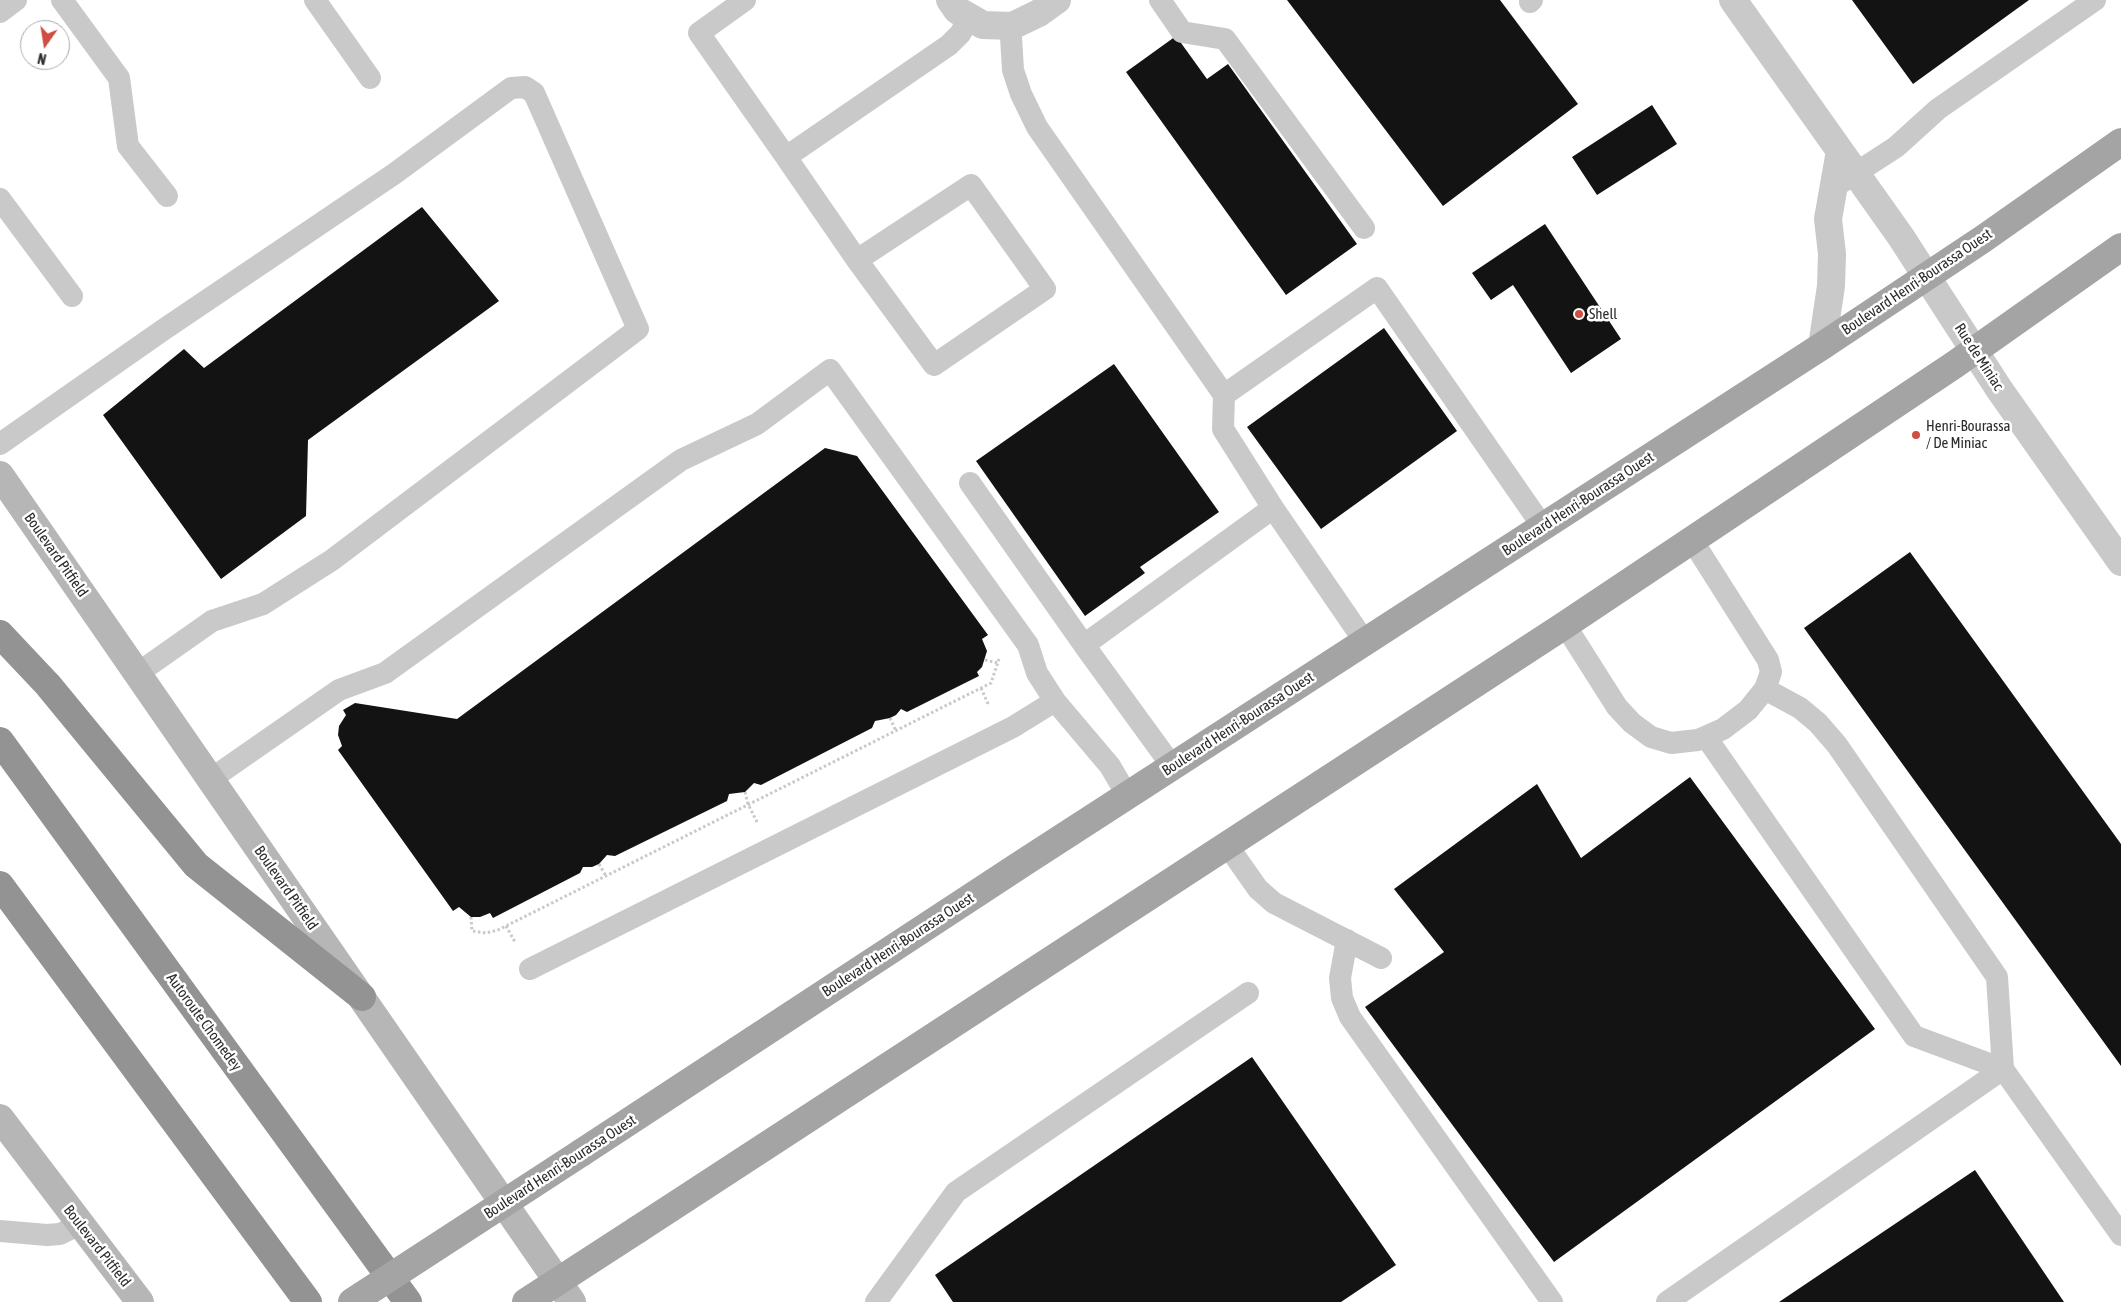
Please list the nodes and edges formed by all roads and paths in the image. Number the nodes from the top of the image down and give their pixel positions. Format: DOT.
graph roads {
  1 [pos="16,0"];
  2 [pos="62,0"];
  3 [pos="314,0"];
  4 [pos="745,0"];
  5 [pos="1057,0"];
  6 [pos="1160,0"];
  7 [pos="1733,0"];
  8 [pos="2095,0"];
  9 [pos="960,9"];
  10 [pos="0,12"];
  11 [pos="1012,26"];
  12 [pos="370,78"];
  13 [pos="2121,142"];
  14 [pos="1840,151"];
  15 [pos="786,157"];
  16 [pos="1856,174"];
  17 [pos="1833,187"];
  18 [pos="167,196"];
  19 [pos="0,199"];
  20 [pos="1364,228"];
  21 [pos="2121,247"];
  22 [pos="857,260"];
  23 [pos="1927,276"];
  24 [pos="72,296"];
  25 [pos="1822,346"];
  26 [pos="1975,350"];
  27 [pos="1224,396"];
  28 [pos="0,444"];
  29 [pos="0,475"];
  30 [pos="970,483"];
  31 [pos="1273,508"];
  32 [pos="1543,527"];
  33 [pos="1692,540"];
  34 [pos="2121,562"];
  35 [pos="1565,625"];
  36 [pos="0,634"];
  37 [pos="1365,642"];
  38 [pos="1084,645"];
  39 [pos="1000,656"];
  40 [pos="985,660"];
  41 [pos="998,663"];
  42 [pos="138,673"];
  43 [pos="1766,689"];
  44 [pos="1055,701"];
  45 [pos="890,718"];
  46 [pos="896,731"];
  47 [pos="1706,737"];
  48 [pos="0,741"];
  49 [pos="1172,766"];
  50 [pos="210,780"];
  51 [pos="745,792"];
  52 [pos="1127,795"];
  53 [pos="748,804"];
  54 [pos="1227,845"];
  55 [pos="599,864"];
  56 [pos="606,876"];
  57 [pos="0,885"];
  58 [pos="471,917"];
  59 [pos="1347,940"];
  60 [pos="1381,958"];
  61 [pos="530,969"];
  62 [pos="1248,993"];
  63 [pos="362,997"];
  64 [pos="2003,1069"];
  65 [pos="0,1118"];
  66 [pos="80,1224"];
  67 [pos="0,1231"];
  68 [pos="2121,1235"];
  69 [pos="140,1302"];
  70 [pos="308,1302"];
  71 [pos="352,1302"];
  72 [pos="408,1302"];
  73 [pos="526,1302"];
  74 [pos="572,1302"];
  75 [pos="876,1302"];
  76 [pos="1552,1302"];
  77 [pos="1667,1302"];
  1 -- 10 [label="lane"];
  2 -- 18 [label="lane"];
  3 -- 12 [label="lane"];
  4 -- 15 [label="lane"];
  5 -- 11 [label="street"];
  6 -- 20 [label="lane"];
  7 -- 14 [label="street, Rue de Miniac"];
  8 -- 16 [label="lane"];
  9 -- 11 [label="street"];
  9 -- 15 [label="lane"];
  11 -- 27 [label="lane"];
  13 -- 23 [label="main road, Boulevard Henri-Bourassa Ouest"];
  14 -- 16 [label="street, Rue de Miniac"];
  14 -- 17 [label="street"];
  15 -- 22 [label="lane"];
  16 -- 17 [label="lane"];
  16 -- 23 [label="street, Rue de Miniac"];
  17 -- 25 [label="street"];
  19 -- 24 [label="lane"];
  21 -- 26 [label="main road"];
  22 -- 22 [label="lane"];
  23 -- 25 [label="main road, Boulevard Henri-Bourassa Ouest"];
  23 -- 26 [label="street, Rue de Miniac"];
  25 -- 32 [label="main road, Boulevard Henri-Bourassa Ouest"];
  26 -- 33 [label="main road"];
  26 -- 34 [label="street, Rue de Miniac"];
  27 -- 31 [label="lane"];
  27 -- 32 [label="lane"];
  28 -- 42 [label="lane"];
  29 -- 42 [label="main road, Boulevard Pitfield"];
  30 -- 38 [label="lane"];
  31 -- 37 [label="lane"];
  31 -- 38 [label="lane"];
  32 -- 37 [label="main road, Boulevard Henri-Bourassa Ouest"];
  33 -- 35 [label="main road"];
  33 -- 43 [label="lane"];
  35 -- 47 [label="lane"];
  35 -- 54 [label="main road"];
  36 -- 63 [label="highway"];
  37 -- 49 [label="main road, Boulevard Henri-Bourassa Ouest"];
  38 -- 49 [label="lane"];
  39 -- 41 [label="path"];
  40 -- 41 [label="path"];
  41 -- 46 [label="path"];
  42 -- 50 [label="main road, Boulevard Pitfield"];
  43 -- 47 [label="lane"];
  43 -- 64 [label="lane"];
  44 -- 50 [label="lane"];
  44 -- 52 [label="lane"];
  44 -- 61 [label="lane"];
  45 -- 46 [label="path"];
  46 -- 53 [label="path"];
  47 -- 64 [label="lane"];
  48 -- 72 [label="highway, Autoroute Chomedey"];
  49 -- 52 [label="main road, Boulevard Henri-Bourassa Ouest"];
  50 -- 63 [label="main road, Boulevard Pitfield"];
  51 -- 53 [label="path"];
  52 -- 71 [label="main road, Boulevard Henri-Bourassa Ouest, bridge"];
  53 -- 56 [label="path"];
  54 -- 59 [label="lane"];
  54 -- 73 [label="main road, bridge"];
  55 -- 56 [label="path"];
  56 -- 58 [label="path"];
  57 -- 70 [label="highway"];
  59 -- 60 [label="lane"];
  59 -- 76 [label="lane"];
  62 -- 75 [label="lane"];
  63 -- 74 [label="main road, Boulevard Pitfield"];
  64 -- 68 [label="lane"];
  64 -- 77 [label="lane"];
  65 -- 66 [label="main road, Boulevard Pitfield"];
  66 -- 67 [label="lane"];
  66 -- 69 [label="main road, Boulevard Pitfield"];
}
